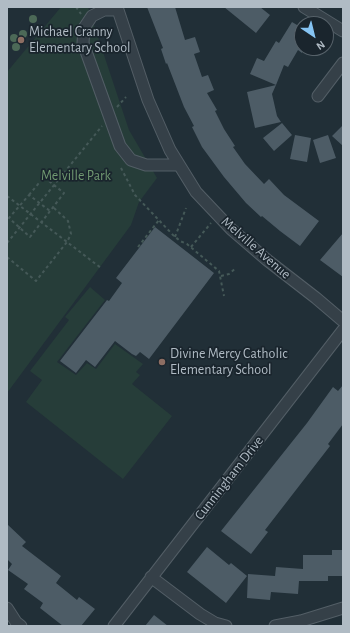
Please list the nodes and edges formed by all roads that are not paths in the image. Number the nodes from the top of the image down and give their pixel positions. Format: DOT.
graph roads {
  1 [pos="304,7"];
  2 [pos="118,8"];
  3 [pos="343,31"];
  4 [pos="343,63"];
  5 [pos="318,96"];
  6 [pos="179,165"];
  7 [pos="343,321"];
  8 [pos="343,330"];
  9 [pos="151,577"];
  10 [pos="7,608"];
  11 [pos="343,608"];
  12 [pos="22,626"];
  13 [pos="114,626"];
  14 [pos="226,626"];
  15 [pos="275,626"];
  1 -- 3 [label="street"];
  2 -- 6 [label="street, Melville Avenue"];
  2 -- 6 [label="street, Melville Avenue"];
  4 -- 5 [label="street"];
  6 -- 7 [label="street, Melville Avenue"];
  8 -- 9 [label="street, Cunningham Drive"];
  9 -- 13 [label="street, Cunningham Drive"];
  9 -- 14 [label="street"];
  10 -- 12 [label="street"];
  11 -- 15 [label="street"];
}
